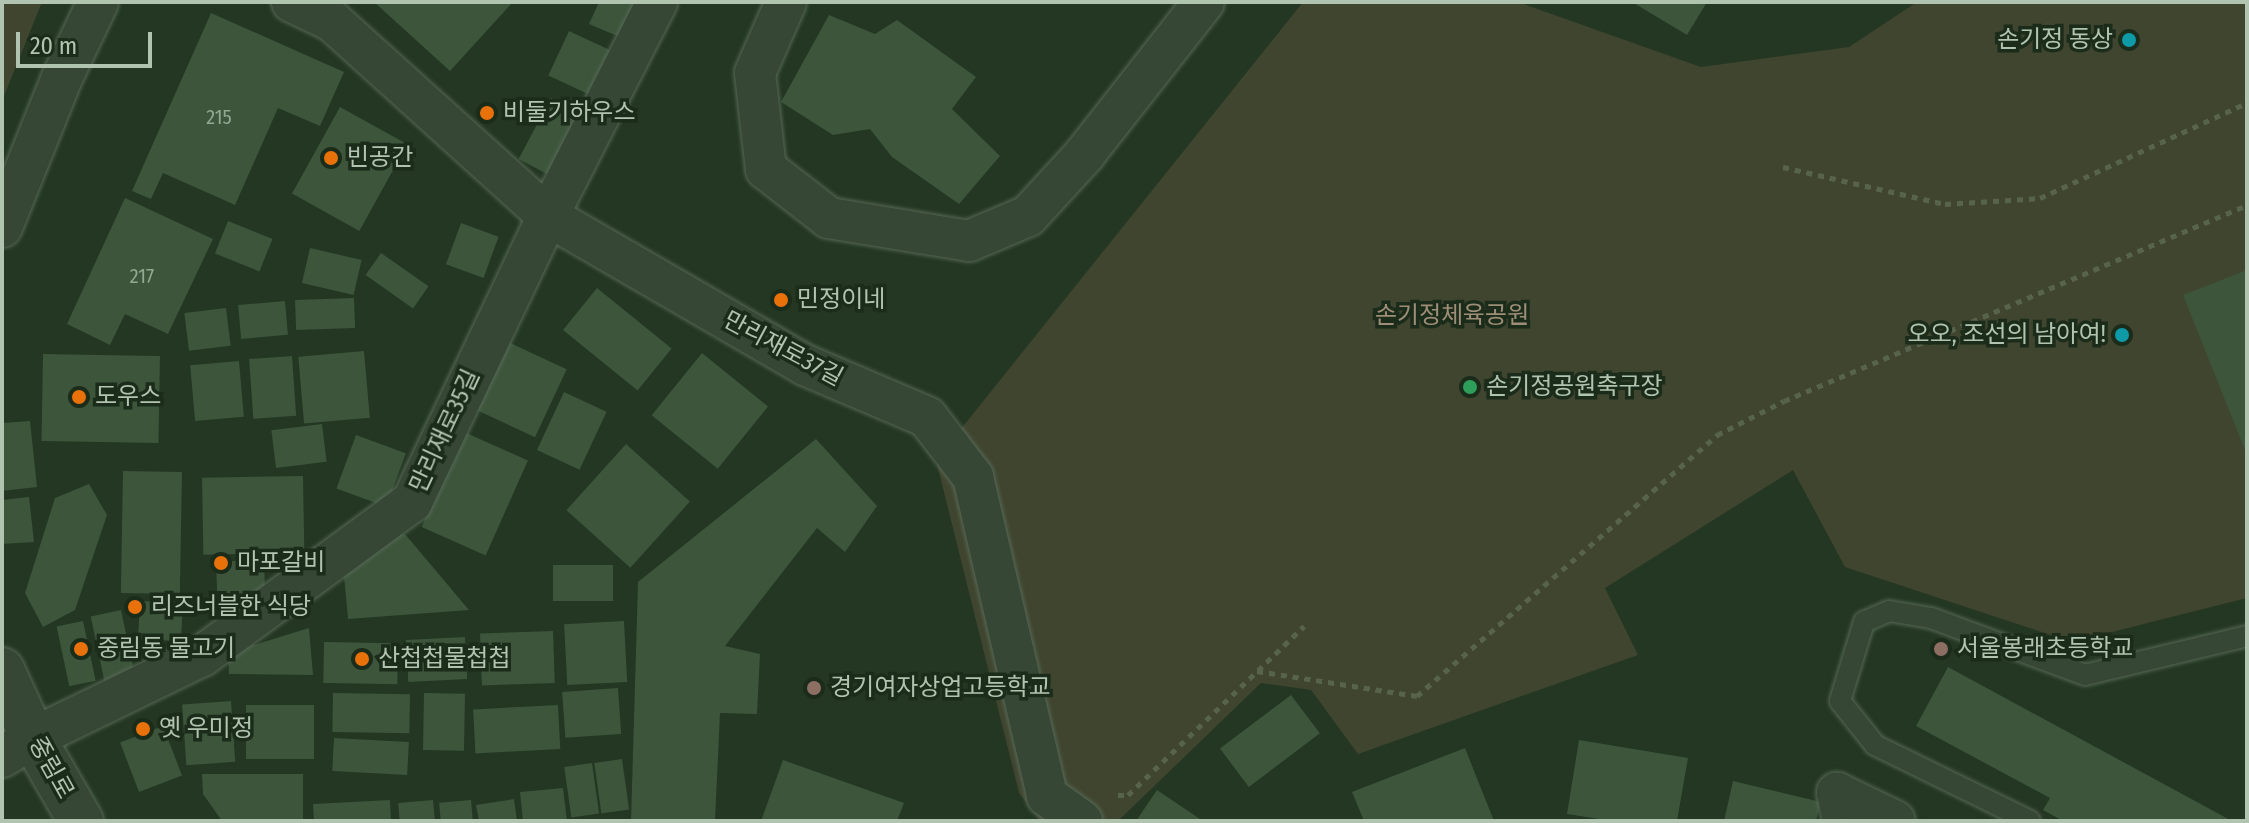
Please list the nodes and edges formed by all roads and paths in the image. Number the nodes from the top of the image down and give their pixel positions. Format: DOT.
graph roads {
  1 [pos="98,2"];
  2 [pos="292,2"];
  3 [pos="657,2"];
  4 [pos="786,2"];
  5 [pos="1204,2"];
  6 [pos="2247,103"];
  7 [pos="1783,167"];
  8 [pos="2247,205"];
  9 [pos="548,216"];
  10 [pos="2,227"];
  11 [pos="1304,626"];
  12 [pos="2247,636"];
  13 [pos="2,670"];
  14 [pos="1257,671"];
  15 [pos="18,748"];
  16 [pos="1114,795"];
  17 [pos="81,821"];
  18 [pos="1082,821"];
  19 [pos="1843,821"];
  20 [pos="1895,821"];
  21 [pos="2030,821"];
  1 -- 10 [label="street"];
  2 -- 9 [label="street, 만리재로37길"];
  3 -- 9 [label="street, 만리재로35길"];
  4 -- 5 [label="street"];
  6 -- 7 [label="path"];
  8 -- 14 [label="path"];
  9 -- 15 [label="street, 만리재로35길"];
  9 -- 18 [label="street, 만리재로37길"];
  11 -- 14 [label="path"];
  12 -- 21 [label="lane"];
  13 -- 15 [label="street, 중림로"];
  14 -- 16 [label="path"];
  15 -- 17 [label="street, 중림로"];
  19 -- 20 [label="street"];
}
